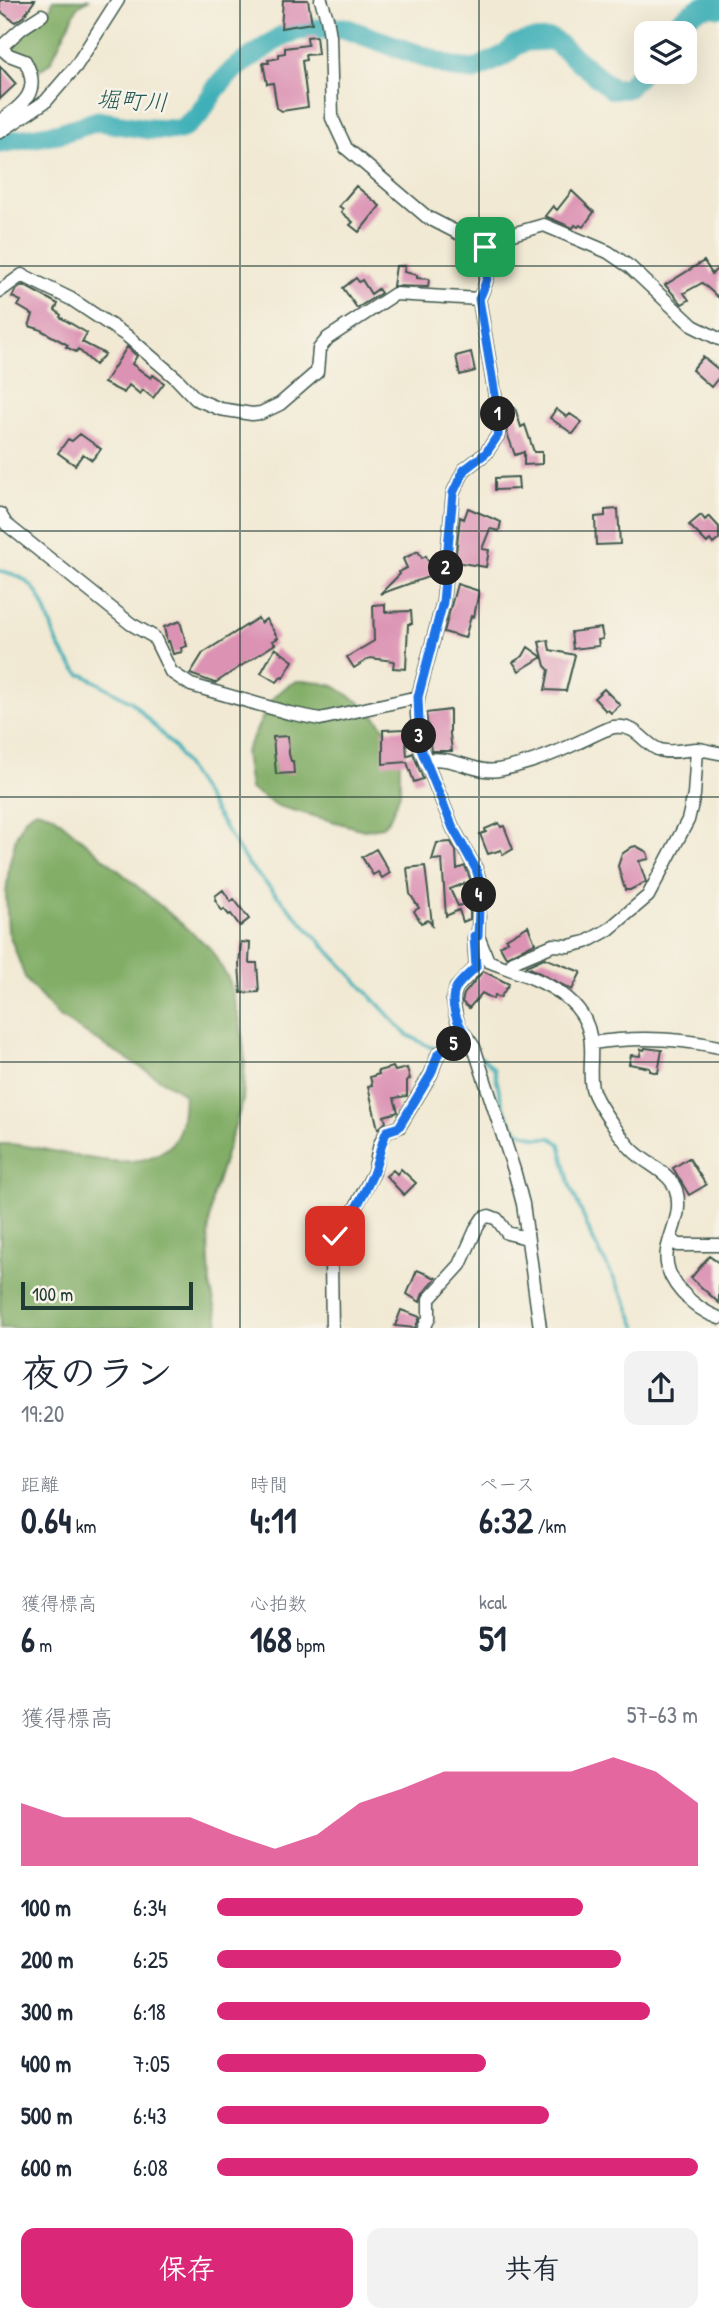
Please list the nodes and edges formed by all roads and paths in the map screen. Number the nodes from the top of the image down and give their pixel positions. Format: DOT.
graph roads {
  1 [pos="118,0"];
  2 [pos="321,0"];
  3 [pos="42,15"];
  4 [pos="1,48"];
  5 [pos="0,121"];
  6 [pos="0,132"];
  7 [pos="485,247"];
  8 [pos="0,291"];
  9 [pos="479,299"];
  10 [pos="719,340"];
  11 [pos="0,514"];
  12 [pos="418,697"];
  13 [pos="697,749"];
  14 [pos="719,753"];
  15 [pos="424,760"];
  16 [pos="478,936"];
  17 [pos="511,968"];
  18 [pos="466,1036"];
  19 [pos="592,1043"];
  20 [pos="719,1047"];
  21 [pos="527,1238"];
  22 [pos="671,1238"];
  23 [pos="719,1245"];
  24 [pos="719,1318"];
  25 [pos="332,1328"];
  26 [pos="424,1328"];
  27 [pos="540,1328"];
  1 -- 6 [label="street"];
  2 -- 7 [label="street"];
  3 -- 4 [label="street"];
  4 -- 5 [label="street"];
  7 -- 9 [label="street"];
  7 -- 10 [label="street"];
  8 -- 9 [label="street"];
  9 -- 12 [label="street"];
  11 -- 12 [label="street"];
  12 -- 15 [label="street"];
  13 -- 14 [label="street"];
  13 -- 15 [label="street"];
  13 -- 17 [label="street"];
  15 -- 16 [label="street"];
  16 -- 17 [label="street"];
  16 -- 18 [label="street"];
  17 -- 19 [label="street"];
  18 -- 21 [label="street"];
  18 -- 25 [label="street"];
  19 -- 20 [label="street"];
  19 -- 22 [label="street"];
  21 -- 26 [label="street"];
  21 -- 27 [label="street"];
  22 -- 23 [label="street"];
  22 -- 24 [label="street"];
}
